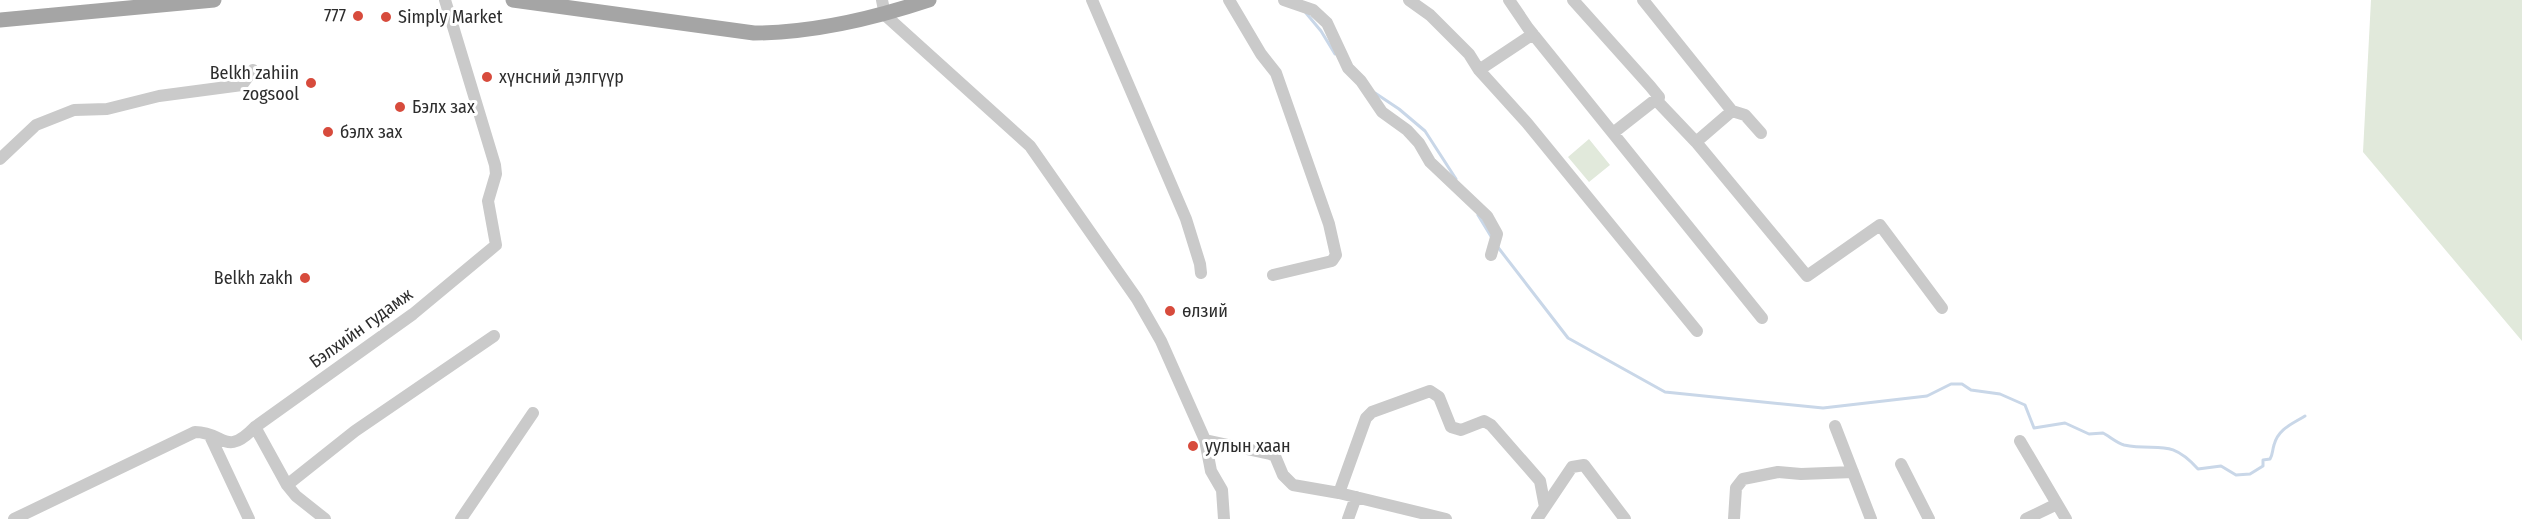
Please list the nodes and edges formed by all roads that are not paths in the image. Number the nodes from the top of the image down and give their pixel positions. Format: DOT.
graph roads {
  1 [pos="214,0"];
  2 [pos="445,0"];
  3 [pos="513,0"];
  4 [pos="929,0"];
  5 [pos="1092,0"];
  6 [pos="1229,0"];
  7 [pos="1284,0"];
  8 [pos="1409,0"];
  9 [pos="1509,0"];
  10 [pos="1573,0"];
  11 [pos="1643,0"];
  12 [pos="884,8"];
  13 [pos="0,20"];
  14 [pos="1533,34"];
  15 [pos="253,70"];
  16 [pos="1479,70"];
  17 [pos="1659,97"];
  18 [pos="1732,111"];
  19 [pos="1613,133"];
  20 [pos="1761,133"];
  21 [pos="1696,142"];
  22 [pos="0,159"];
  23 [pos="1494,245"];
  24 [pos="1201,273"];
  25 [pos="1274,275"];
  26 [pos="1942,308"];
  27 [pos="1762,318"];
  28 [pos="1697,331"];
  29 [pos="494,336"];
  30 [pos="533,413"];
  31 [pos="1835,426"];
  32 [pos="255,427"];
  33 [pos="210,436"];
  34 [pos="1205,440"];
  35 [pos="2020,441"];
  36 [pos="1901,464"];
  37 [pos="1853,472"];
  38 [pos="287,485"];
  39 [pos="1339,493"];
  40 [pos="1356,497"];
  41 [pos="2057,504"];
  42 [pos="1545,507"];
  43 [pos="14,519"];
  44 [pos="249,519"];
  45 [pos="325,519"];
  46 [pos="461,519"];
  47 [pos="1224,519"];
  48 [pos="1348,519"];
  49 [pos="1446,519"];
  50 [pos="1537,519"];
  51 [pos="1625,519"];
  52 [pos="1734,519"];
  53 [pos="1871,519"];
  54 [pos="1929,519"];
  55 [pos="2026,519"];
  56 [pos="2066,519"];
  1 -- 13 [label="main road"];
  2 -- 32 [label="street, Бэлхийн гудамж"];
  3 -- 12 [label="main road"];
  4 -- 12 [label="main road"];
  5 -- 24 [label="street"];
  6 -- 25 [label="street"];
  7 -- 23 [label="street"];
  8 -- 16 [label="street"];
  9 -- 14 [label="street"];
  10 -- 17 [label="street"];
  11 -- 18 [label="street"];
  12 -- 34 [label="street"];
  14 -- 16 [label="street"];
  14 -- 19 [label="street"];
  15 -- 22 [label="street"];
  16 -- 28 [label="street"];
  17 -- 19 [label="street"];
  17 -- 21 [label="street"];
  18 -- 20 [label="street"];
  18 -- 21 [label="street"];
  19 -- 27 [label="street"];
  21 -- 26 [label="street"];
  29 -- 38 [label="street"];
  30 -- 46 [label="street"];
  31 -- 37 [label="street"];
  32 -- 33 [label="street, Бэлхийн гудамж"];
  32 -- 38 [label="street"];
  33 -- 43 [label="street, Бэлхийн гудамж"];
  33 -- 44 [label="street"];
  34 -- 39 [label="street"];
  34 -- 47 [label="street"];
  35 -- 41 [label="street"];
  36 -- 54 [label="street"];
  37 -- 52 [label="street"];
  37 -- 53 [label="street"];
  38 -- 45 [label="street"];
  39 -- 40 [label="street"];
  39 -- 42 [label="street"];
  40 -- 48 [label="street"];
  40 -- 49 [label="street"];
  41 -- 55 [label="street"];
  41 -- 56 [label="street"];
  42 -- 50 [label="street"];
  42 -- 51 [label="street"];
}
